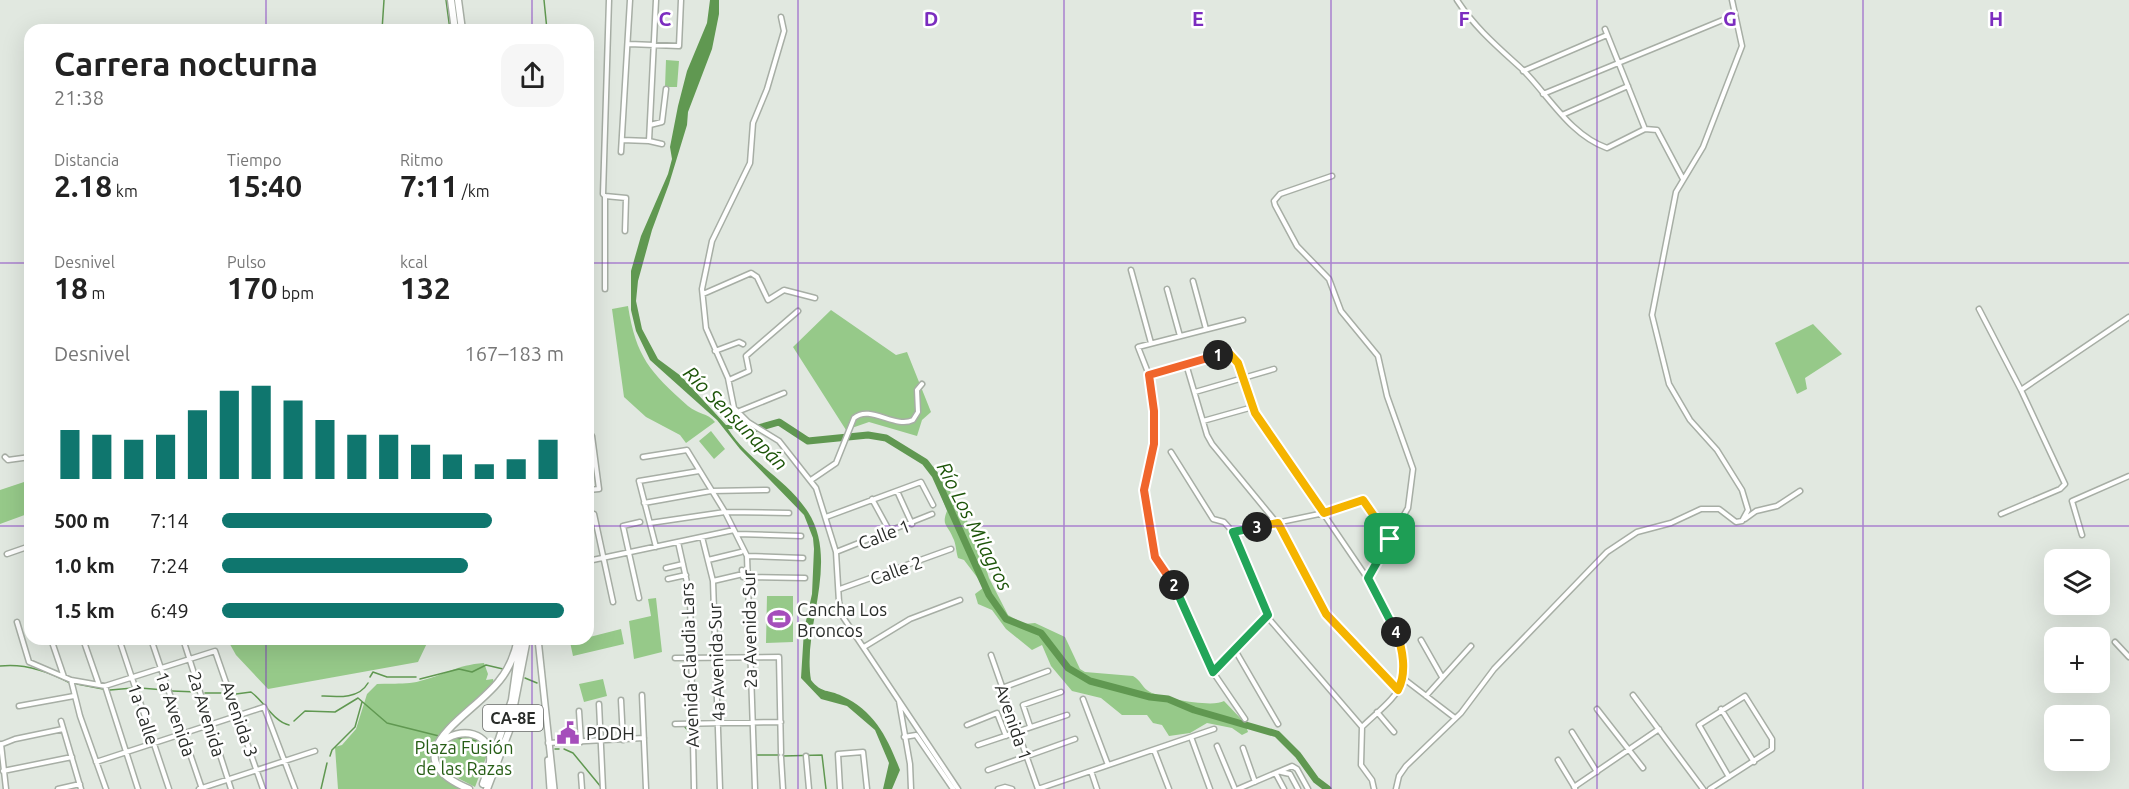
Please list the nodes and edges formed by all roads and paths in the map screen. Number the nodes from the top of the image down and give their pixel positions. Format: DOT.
graph roads {
  1 [pos="451,0"];
  2 [pos="458,0"];
  3 [pos="609,0"];
  4 [pos="630,0"];
  5 [pos="656,0"];
  6 [pos="681,0"];
  7 [pos="1457,0"];
  8 [pos="1732,0"];
  9 [pos="1735,15"];
  10 [pos="781,17"];
  11 [pos="454,24"];
  12 [pos="461,24"];
  13 [pos="1605,29"];
  14 [pos="1607,35"];
  15 [pos="629,44"];
  16 [pos="654,45"];
  17 [pos="1619,63"];
  18 [pos="1523,71"];
  19 [pos="1628,86"];
  20 [pos="666,89"];
  21 [pos="1544,94"];
  22 [pos="1561,115"];
  23 [pos="650,125"];
  24 [pos="1645,129"];
  25 [pos="622,140"];
  26 [pos="649,141"];
  27 [pos="662,144"];
  28 [pos="621,152"];
  29 [pos="1332,176"];
  30 [pos="1683,179"];
  31 [pos="605,196"];
  32 [pos="625,231"];
  33 [pos="1131,270"];
  34 [pos="1193,281"];
  35 [pos="605,289"];
  36 [pos="1167,289"];
  37 [pos="703,294"];
  38 [pos="815,298"];
  39 [pos="1979,309"];
  40 [pos="798,311"];
  41 [pos="2129,317"];
  42 [pos="1243,320"];
  43 [pos="1206,329"];
  44 [pos="1180,336"];
  45 [pos="1151,343"];
  46 [pos="743,345"];
  47 [pos="715,351"];
  48 [pos="1186,364"];
  49 [pos="1274,369"];
  50 [pos="1149,375"];
  51 [pos="1244,378"];
  52 [pos="729,380"];
  53 [pos="922,384"];
  54 [pos="2021,390"];
  55 [pos="1195,392"];
  56 [pos="784,393"];
  57 [pos="1253,407"];
  58 [pos="737,412"];
  59 [pos="1203,421"];
  60 [pos="1171,452"];
  61 [pos="5,457"];
  62 [pos="643,457"];
  63 [pos="24,458"];
  64 [pos="594,460"];
  65 [pos="699,471"];
  66 [pos="2129,476"];
  67 [pos="811,480"];
  68 [pos="594,489"];
  69 [pos="767,490"];
  70 [pos="711,491"];
  71 [pos="897,491"];
  72 [pos="1800,491"];
  73 [pos="872,499"];
  74 [pos="645,503"];
  75 [pos="933,505"];
  76 [pos="725,512"];
  77 [pos="789,513"];
  78 [pos="1324,513"];
  79 [pos="594,514"];
  80 [pos="932,514"];
  81 [pos="2001,514"];
  82 [pos="826,517"];
  83 [pos="1744,519"];
  84 [pos="640,522"];
  85 [pos="650,523"];
  86 [pos="1278,523"];
  87 [pos="912,524"];
  88 [pos="735,532"];
  89 [pos="890,532"];
  90 [pos="1233,532"];
  91 [pos="2082,535"];
  92 [pos="801,536"];
  93 [pos="702,537"];
  94 [pos="1390,539"];
  95 [pos="678,543"];
  96 [pos="656,547"];
  97 [pos="24,548"];
  98 [pos="951,549"];
  99 [pos="740,552"];
  100 [pos="836,552"];
  101 [pos="628,553"];
  102 [pos="7,554"];
  103 [pos="747,556"];
  104 [pos="604,558"];
  105 [pos="803,558"];
  106 [pos="594,560"];
  107 [pos="708,560"];
  108 [pos="683,564"];
  109 [pos="666,568"];
  110 [pos="686,575"];
  111 [pos="744,575"];
  112 [pos="806,578"];
  113 [pos="1368,578"];
  114 [pos="669,579"];
  115 [pos="713,580"];
  116 [pos="840,589"];
  117 [pos="639,598"];
  118 [pos="960,600"];
  119 [pos="613,602"];
  120 [pos="1268,615"];
  121 [pos="16,622"];
  122 [pos="1421,640"];
  123 [pos="2115,642"];
  124 [pos="53,645"];
  125 [pos="85,645"];
  126 [pos="121,645"];
  127 [pos="153,645"];
  128 [pos="185,645"];
  129 [pos="520,645"];
  130 [pos="523,645"];
  131 [pos="537,645"];
  132 [pos="1471,646"];
  133 [pos="864,647"];
  134 [pos="1235,650"];
  135 [pos="2128,654"];
  136 [pos="991,655"];
  137 [pos="190,657"];
  138 [pos="690,657"];
  139 [pos="716,657"];
  140 [pos="749,657"];
  141 [pos="675,658"];
  142 [pos="160,667"];
  143 [pos="1048,671"];
  144 [pos="1213,672"];
  145 [pos="64,677"];
  146 [pos="132,677"];
  147 [pos="1442,677"];
  148 [pos="1404,679"];
  149 [pos="71,680"];
  150 [pos="99,686"];
  151 [pos="105,686"];
  152 [pos="1002,688"];
  153 [pos="1398,690"];
  154 [pos="1061,692"];
  155 [pos="642,695"];
  156 [pos="1633,695"];
  157 [pos="74,696"];
  158 [pos="1426,696"];
  159 [pos="1083,699"];
  160 [pos="621,700"];
  161 [pos="898,700"];
  162 [pos="599,704"];
  163 [pos="19,706"];
  164 [pos="1597,709"];
  165 [pos="1721,709"];
  166 [pos="579,711"];
  167 [pos="1377,712"];
  168 [pos="239,713"];
  169 [pos="1067,715"];
  170 [pos="1245,718"];
  171 [pos="1455,718"];
  172 [pos="61,721"];
  173 [pos="751,722"];
  174 [pos="781,722"];
  175 [pos="210,723"];
  176 [pos="718,723"];
  177 [pos="675,724"];
  178 [pos="692,724"];
  179 [pos="967,724"];
  180 [pos="1278,724"];
  181 [pos="1030,726"];
  182 [pos="1362,727"];
  183 [pos="63,729"];
  184 [pos="1214,729"];
  185 [pos="1659,729"];
  186 [pos="919,730"];
  187 [pos="1017,730"];
  188 [pos="1394,732"];
  189 [pos="1572,732"];
  190 [pos="182,733"];
  191 [pos="916,735"];
  192 [pos="1006,736"];
  193 [pos="904,737"];
  194 [pos="1191,737"];
  195 [pos="644,738"];
  196 [pos="1075,739"];
  197 [pos="624,740"];
  198 [pos="581,742"];
  199 [pos="601,742"];
  200 [pos="154,743"];
  201 [pos="548,743"];
  202 [pos="1,745"];
  203 [pos="978,746"];
  204 [pos="1217,746"];
  205 [pos="1243,748"];
  206 [pos="1629,749"];
  207 [pos="1154,750"];
  208 [pos="315,751"];
  209 [pos="127,752"];
  210 [pos="806,756"];
  211 [pos="1026,756"];
  212 [pos="72,757"];
  213 [pos="286,760"];
  214 [pos="1558,760"];
  215 [pos="96,762"];
  216 [pos="1754,762"];
  217 [pos="1108,765"];
  218 [pos="1292,766"];
  219 [pos="1643,768"];
  220 [pos="257,770"];
  221 [pos="988,770"];
  222 [pos="3,771"];
  223 [pos="1091,771"];
  224 [pos="1597,772"];
  225 [pos="1278,773"];
  226 [pos="1290,774"];
  227 [pos="581,775"];
  228 [pos="1730,777"];
  229 [pos="228,779"];
  230 [pos="1256,782"];
  231 [pos="81,787"];
  232 [pos="484,787"];
  233 [pos="950,788"];
  234 [pos="1574,788"];
  235 [pos="1714,788"];
  236 [pos="6,789"];
  237 [pos="58,789"];
  238 [pos="106,789"];
  239 [pos="138,789"];
  240 [pos="169,789"];
  241 [pos="201,789"];
  242 [pos="231,789"];
  243 [pos="263,789"];
  244 [pos="295,789"];
  245 [pos="470,789"];
  246 [pos="552,789"];
  247 [pos="582,789"];
  248 [pos="603,789"];
  249 [pos="646,789"];
  250 [pos="694,789"];
  251 [pos="720,789"];
  252 [pos="755,789"];
  253 [pos="783,789"];
  254 [pos="809,789"];
  255 [pos="840,789"];
  256 [pos="867,789"];
  257 [pos="911,789"];
  258 [pos="958,789"];
  259 [pos="998,789"];
  260 [pos="1011,789"];
  261 [pos="1038,789"];
  262 [pos="1097,789"];
  263 [pos="1169,789"];
  264 [pos="1210,789"];
  265 [pos="1237,789"];
  266 [pos="1284,789"];
  267 [pos="1298,789"];
  268 [pos="1308,789"];
  269 [pos="1374,789"];
  270 [pos="1396,789"];
  271 [pos="1703,789"];
  1 -- 11 [label="highway"];
  2 -- 12 [label="highway"];
  3 -- 31 [label="street"];
  4 -- 15 [label="street"];
  5 -- 16 [label="street"];
  6 -- 16 [label="street"];
  7 -- 18 [label="street"];
  8 -- 9 [label="street"];
  9 -- 17 [label="street"];
  9 -- 30 [label="street"];
  10 -- 37 [label="street"];
  13 -- 14 [label="street"];
  14 -- 17 [label="street"];
  14 -- 18 [label="street"];
  15 -- 16 [label="street"];
  15 -- 25 [label="street"];
  16 -- 23 [label="street"];
  17 -- 19 [label="street"];
  17 -- 21 [label="street"];
  18 -- 21 [label="street"];
  19 -- 22 [label="street"];
  19 -- 24 [label="street"];
  20 -- 23 [label="street"];
  21 -- 22 [label="street"];
  22 -- 24 [label="street"];
  23 -- 26 [label="street"];
  24 -- 30 [label="street"];
  25 -- 26 [label="street"];
  25 -- 28 [label="street"];
  26 -- 27 [label="street"];
  29 -- 94 [label="street"];
  30 -- 83 [label="street"];
  31 -- 32 [label="street"];
  31 -- 35 [label="street"];
  33 -- 45 [label="street"];
  34 -- 43 [label="street"];
  36 -- 44 [label="street"];
  37 -- 38 [label="street"];
  37 -- 47 [label="street"];
  39 -- 54 [label="street"];
  40 -- 52 [label="street"];
  41 -- 54 [label="street"];
  42 -- 43 [label="street"];
  43 -- 44 [label="street"];
  44 -- 45 [label="street"];
  45 -- 50 [label="street"];
  46 -- 47 [label="street"];
  47 -- 52 [label="street"];
  48 -- 50 [label="street"];
  48 -- 51 [label="street"];
  48 -- 55 [label="street"];
  49 -- 51 [label="street"];
  50 -- 144 [label="street"];
  51 -- 55 [label="street"];
  51 -- 57 [label="street"];
  52 -- 58 [label="street"];
  53 -- 67 [label="street"];
  54 -- 81 [label="street"];
  55 -- 59 [label="street"];
  56 -- 58 [label="street"];
  57 -- 59 [label="street"];
  57 -- 78 [label="street"];
  58 -- 67 [label="street"];
  59 -- 86 [label="street"];
  60 -- 90 [label="street"];
  61 -- 63 [label="street"];
  62 -- 65 [label="street, 2a Avenida Sur"];
  64 -- 68 [label="street"];
  65 -- 70 [label="street, 2a Avenida Sur"];
  65 -- 74 [label="street"];
  66 -- 91 [label="street"];
  67 -- 82 [label="street"];
  69 -- 70 [label="street"];
  70 -- 74 [label="street"];
  70 -- 76 [label="street, 2a Avenida Sur"];
  71 -- 73 [label="street"];
  71 -- 75 [label="street"];
  71 -- 87 [label="street"];
  72 -- 83 [label="street"];
  73 -- 82 [label="street"];
  73 -- 89 [label="street"];
  74 -- 85 [label="street"];
  76 -- 77 [label="street"];
  76 -- 85 [label="street"];
  76 -- 88 [label="street, 2a Avenida Sur"];
  78 -- 86 [label="street"];
  78 -- 94 [label="street"];
  78 -- 113 [label="street"];
  79 -- 104 [label="street"];
  80 -- 87 [label="street, Calle 1"];
  82 -- 100 [label="street"];
  83 -- 171 [label="street"];
  84 -- 101 [label="street"];
  85 -- 96 [label="street"];
  86 -- 90 [label="street"];
  86 -- 153 [label="street"];
  87 -- 89 [label="street, Calle 1"];
  88 -- 92 [label="street"];
  88 -- 93 [label="street"];
  88 -- 103 [label="street, 2a Avenida Sur"];
  89 -- 100 [label="street, Calle 1"];
  90 -- 120 [label="street"];
  93 -- 95 [label="street"];
  93 -- 107 [label="street, 4a Avenida Sur"];
  94 -- 113 [label="street"];
  95 -- 96 [label="street"];
  95 -- 108 [label="street, Avenida Claudia Lars"];
  96 -- 101 [label="street"];
  97 -- 102 [label="street"];
  98 -- 116 [label="street, Calle 2"];
  99 -- 107 [label="street"];
  100 -- 116 [label="street"];
  101 -- 104 [label="street"];
  101 -- 117 [label="street"];
  103 -- 105 [label="street"];
  103 -- 111 [label="street, 2a Avenida Sur"];
  104 -- 106 [label="street"];
  104 -- 119 [label="street"];
  107 -- 115 [label="street, 4a Avenida Sur"];
  108 -- 109 [label="street"];
  108 -- 110 [label="street, Avenida Claudia Lars"];
  110 -- 114 [label="street"];
  110 -- 138 [label="street, Avenida Claudia Lars"];
  111 -- 112 [label="street"];
  111 -- 115 [label="street"];
  111 -- 140 [label="street, 2a Avenida Sur"];
  113 -- 148 [label="street"];
  115 -- 139 [label="street, 4a Avenida Sur"];
  116 -- 133 [label="street"];
  118 -- 133 [label="street"];
  120 -- 134 [label="street"];
  120 -- 182 [label="street"];
  121 -- 145 [label="street"];
  122 -- 147 [label="street"];
  123 -- 135 [label="street"];
  124 -- 145 [label="street"];
  125 -- 150 [label="street"];
  126 -- 146 [label="street, 1a Calle"];
  127 -- 142 [label="street, 1a Avenida"];
  128 -- 137 [label="street, 2a Avenida"];
  129 -- 245 [label="highway"];
  130 -- 232 [label="highway, CA-8E"];
  131 -- 201 [label="main road"];
  132 -- 147 [label="street"];
  133 -- 161 [label="street"];
  134 -- 144 [label="street"];
  134 -- 180 [label="street"];
  136 -- 152 [label="street, Avenida 1"];
  137 -- 142 [label="street"];
  137 -- 168 [label="street, Avenida 3"];
  137 -- 175 [label="street, 2a Avenida"];
  138 -- 139 [label="street"];
  138 -- 141 [label="street"];
  138 -- 178 [label="street, Avenida Claudia Lars"];
  139 -- 140 [label="street"];
  139 -- 176 [label="street, 4a Avenida Sur"];
  140 -- 173 [label="street, 2a Avenida Sur"];
  140 -- 174 [label="street"];
  142 -- 146 [label="street"];
  142 -- 190 [label="street, 1a Avenida"];
  143 -- 152 [label="street"];
  144 -- 170 [label="street"];
  145 -- 149 [label="street"];
  146 -- 151 [label="street"];
  146 -- 200 [label="street, 1a Calle"];
  147 -- 158 [label="street"];
  148 -- 153 [label="street"];
  148 -- 158 [label="street"];
  149 -- 150 [label="street"];
  149 -- 157 [label="street"];
  150 -- 151 [label="street"];
  151 -- 209 [label="street"];
  152 -- 187 [label="street, Avenida 1"];
  153 -- 167 [label="street"];
  154 -- 181 [label="street"];
  155 -- 195 [label="street"];
  156 -- 185 [label="street"];
  157 -- 163 [label="street"];
  157 -- 215 [label="street"];
  158 -- 171 [label="street"];
  159 -- 217 [label="street"];
  160 -- 197 [label="street"];
  161 -- 186 [label="street"];
  161 -- 193 [label="street"];
  162 -- 199 [label="street"];
  164 -- 206 [label="street"];
  165 -- 216 [label="street"];
  165 -- 216 [label="street"];
  165 -- 228 [label="street"];
  166 -- 198 [label="street"];
  167 -- 182 [label="street"];
  167 -- 188 [label="street"];
  168 -- 175 [label="street"];
  168 -- 213 [label="street"];
  168 -- 220 [label="street, Avenida 3"];
  169 -- 181 [label="street"];
  171 -- 270 [label="street"];
  172 -- 183 [label="street"];
  173 -- 174 [label="street"];
  173 -- 176 [label="street"];
  173 -- 252 [label="street, 2a Avenida Sur"];
  174 -- 253 [label="street"];
  175 -- 190 [label="street"];
  175 -- 229 [label="street, 2a Avenida"];
  176 -- 178 [label="street"];
  176 -- 251 [label="street, 4a Avenida Sur"];
  177 -- 178 [label="street"];
  178 -- 250 [label="street, Avenida Claudia Lars"];
  179 -- 192 [label="street"];
  181 -- 187 [label="street"];
  182 -- 269 [label="street"];
  183 -- 202 [label="street"];
  183 -- 212 [label="street"];
  184 -- 194 [label="street"];
  185 -- 206 [label="street"];
  185 -- 271 [label="street"];
  186 -- 191 [label="street"];
  186 -- 258 [label="street"];
  187 -- 192 [label="street"];
  187 -- 211 [label="street, Avenida 1"];
  189 -- 224 [label="street"];
  190 -- 200 [label="street"];
  190 -- 241 [label="street, 1a Avenida"];
  191 -- 193 [label="street"];
  191 -- 233 [label="street"];
  192 -- 203 [label="street"];
  193 -- 257 [label="street"];
  194 -- 207 [label="street"];
  194 -- 264 [label="street"];
  195 -- 197 [label="street"];
  195 -- 249 [label="street"];
  196 -- 211 [label="street"];
  197 -- 199 [label="street"];
  198 -- 199 [label="street"];
  198 -- 201 [label="street"];
  199 -- 248 [label="street"];
  200 -- 209 [label="street"];
  200 -- 240 [label="street, 1a Calle"];
  201 -- 246 [label="main road"];
  202 -- 222 [label="street"];
  204 -- 265 [label="street"];
  205 -- 230 [label="street"];
  206 -- 219 [label="street"];
  206 -- 224 [label="street"];
  207 -- 217 [label="street"];
  207 -- 263 [label="street"];
  208 -- 213 [label="street"];
  209 -- 215 [label="street"];
  209 -- 239 [label="street"];
  210 -- 254 [label="street"];
  211 -- 221 [label="street"];
  211 -- 261 [label="street, Avenida 1"];
  212 -- 222 [label="street"];
  212 -- 231 [label="street"];
  213 -- 220 [label="street"];
  213 -- 244 [label="street"];
  214 -- 234 [label="street"];
  215 -- 238 [label="street"];
  216 -- 228 [label="street"];
  217 -- 223 [label="street"];
  218 -- 225 [label="street"];
  218 -- 226 [label="street"];
  218 -- 268 [label="street"];
  220 -- 229 [label="street"];
  220 -- 243 [label="street, Avenida 3"];
  222 -- 236 [label="street"];
  223 -- 261 [label="street"];
  223 -- 262 [label="street"];
  224 -- 234 [label="street"];
  225 -- 226 [label="street"];
  225 -- 230 [label="street"];
  225 -- 266 [label="street"];
  226 -- 267 [label="street"];
  227 -- 247 [label="street"];
  228 -- 235 [label="street"];
  229 -- 241 [label="street"];
  229 -- 242 [label="street, 2a Avenida"];
  230 -- 265 [label="street"];
  231 -- 237 [label="street"];
  232 -- 245 [label="highway"];
  255 -- 256 [label="street"];
  259 -- 260 [label="street"];
}
